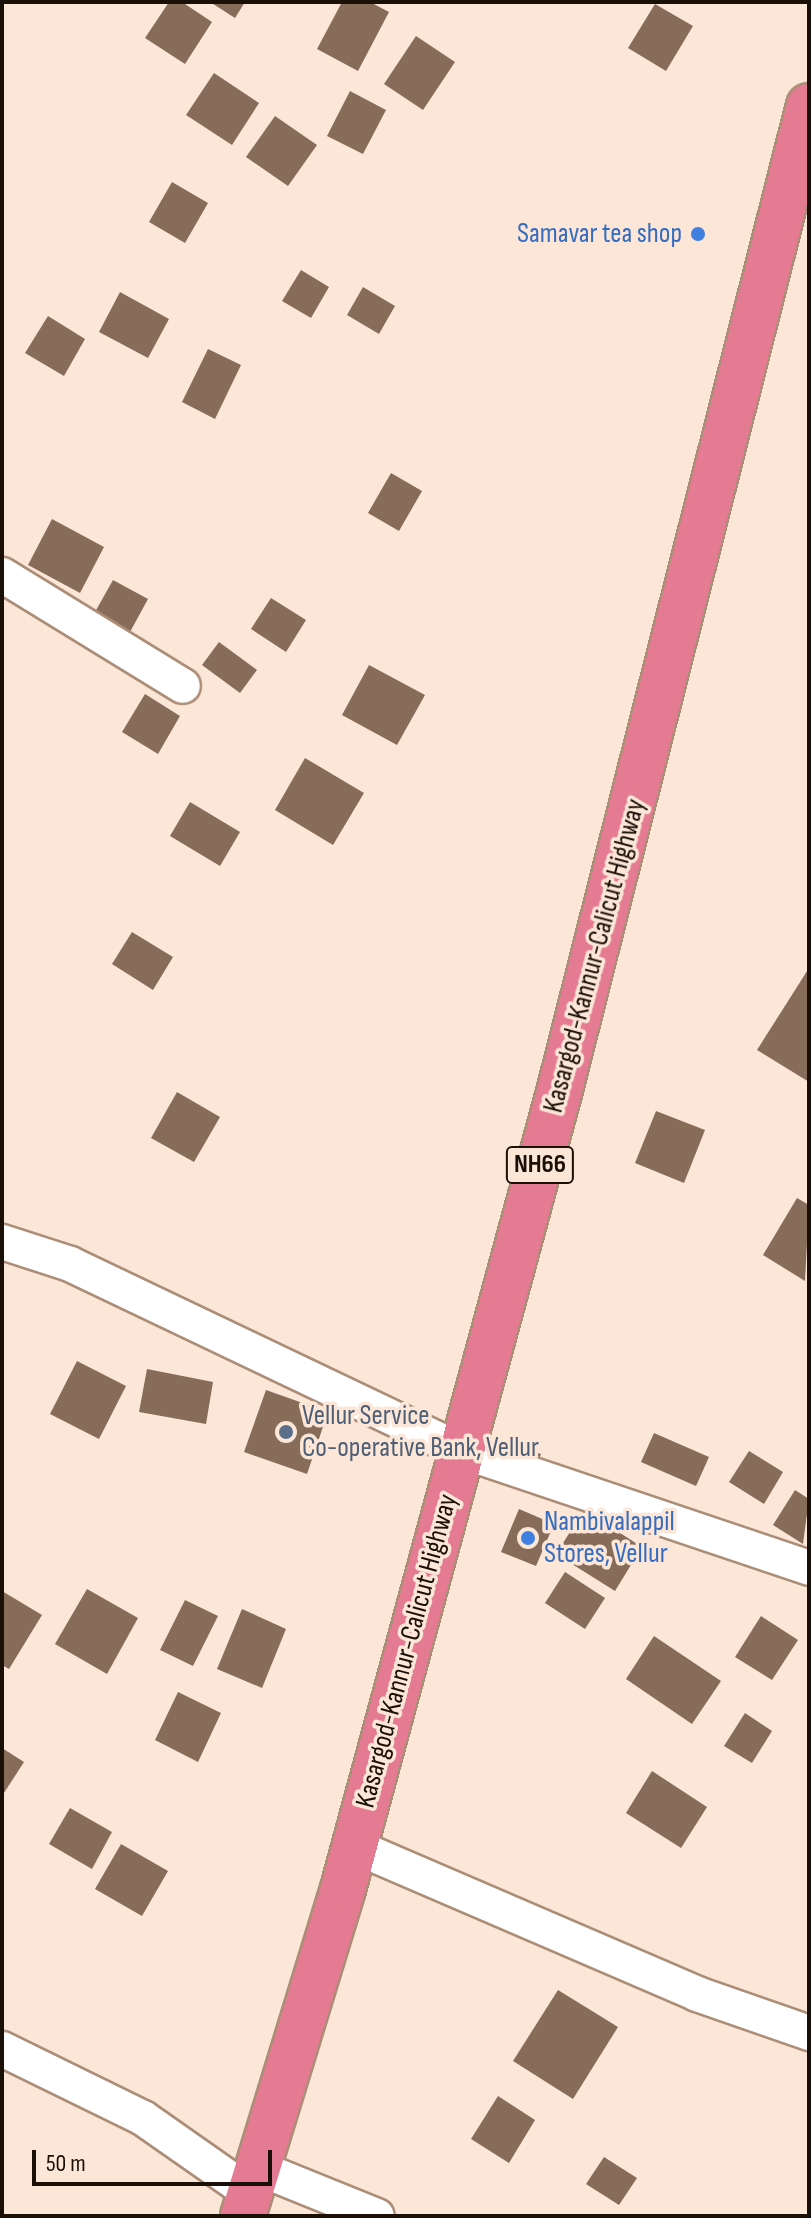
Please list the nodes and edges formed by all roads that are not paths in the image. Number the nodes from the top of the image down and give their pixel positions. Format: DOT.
graph roads {
  1 [pos="809,106"];
  2 [pos="801,173"];
  3 [pos="2,575"];
  4 [pos="183,686"];
  5 [pos="2,1242"];
  6 [pos="462,1451"];
  7 [pos="809,1568"];
  8 [pos="354,1846"];
  9 [pos="809,2033"];
  10 [pos="2,2049"];
  11 [pos="250,2192"];
  12 [pos="377,2216"];
  1 -- 2 [label="highway, Kasargod-Kannur-Calicut Highway / NH66"];
  2 -- 6 [label="highway, Kasargod-Kannur-Calicut Highway / NH66"];
  3 -- 4 [label="street"];
  5 -- 6 [label="street"];
  6 -- 7 [label="street"];
  6 -- 8 [label="highway, Kasargod-Kannur-Calicut Highway / NH66"];
  8 -- 9 [label="street"];
  8 -- 11 [label="highway, Kasargod-Kannur-Calicut Highway / NH66"];
  10 -- 11 [label="street"];
  11 -- 12 [label="street"];
}
